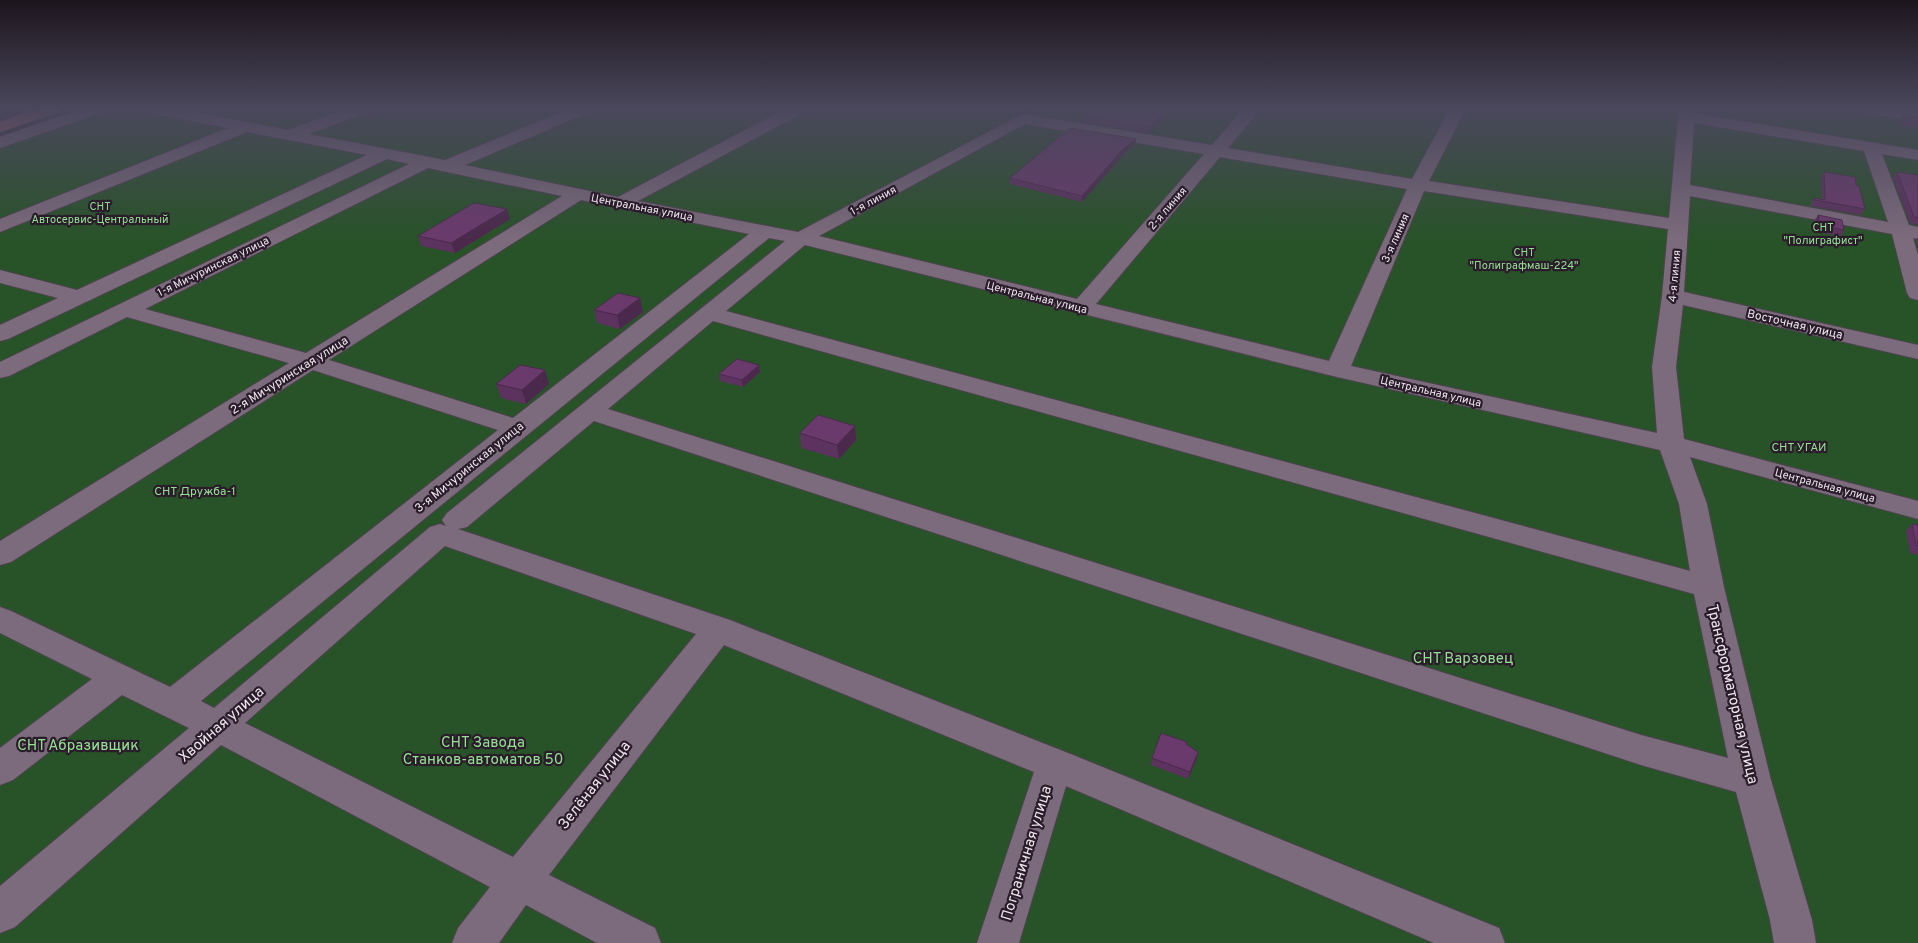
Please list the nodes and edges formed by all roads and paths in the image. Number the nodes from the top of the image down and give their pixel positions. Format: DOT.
graph roads {
  1 [pos="183,152"];
  2 [pos="373,152"];
  3 [pos="469,152"];
  4 [pos="717,152"];
  5 [pos="953,152"];
  6 [pos="1216,152"];
  7 [pos="1435,152"];
  8 [pos="1682,152"];
  9 [pos="1873,152"];
  10 [pos="1905,152"];
  11 [pos="384,154"];
  12 [pos="1918,154"];
  13 [pos="437,164"];
  14 [pos="1418,186"];
  15 [pos="1680,189"];
  16 [pos="578,194"];
  17 [pos="620,203"];
  18 [pos="1678,225"];
  19 [pos="0,226"];
  20 [pos="765,231"];
  21 [pos="1909,231"];
  22 [pos="801,238"];
  23 [pos="0,276"];
  24 [pos="1918,294"];
  25 [pos="1673,296"];
  26 [pos="78,297"];
  27 [pos="1081,308"];
  28 [pos="125,310"];
  29 [pos="709,313"];
  30 [pos="0,334"];
  31 [pos="1918,352"];
  32 [pos="311,362"];
  33 [pos="1337,370"];
  34 [pos="0,371"];
  35 [pos="589,411"];
  36 [pos="518,428"];
  37 [pos="1671,444"];
  38 [pos="1918,510"];
  39 [pos="448,527"];
  40 [pos="0,555"];
  41 [pos="1708,587"];
  42 [pos="0,618"];
  43 [pos="718,629"];
  44 [pos="119,678"];
  45 [pos="173,704"];
  46 [pos="218,726"];
  47 [pos="1055,764"];
  48 [pos="0,769"];
  49 [pos="1752,780"];
  50 [pos="519,881"];
  51 [pos="0,913"];
  52 [pos="473,943"];
  53 [pos="640,943"];
  54 [pos="998,943"];
  55 [pos="1484,943"];
  56 [pos="1795,943"];
  1 -- 19 [label="street"];
  2 -- 11 [label="street, Центральная улица"];
  3 -- 13 [label="street"];
  4 -- 17 [label="street"];
  5 -- 22 [label="street, 1-я линия"];
  6 -- 14 [label="street"];
  6 -- 27 [label="street, 2-я линия"];
  7 -- 14 [label="street, 3-я линия"];
  8 -- 15 [label="street, 4-я линия"];
  9 -- 21 [label="street"];
  10 -- 12 [label="street"];
  11 -- 13 [label="street, Центральная улица"];
  11 -- 26 [label="street"];
  13 -- 16 [label="street, Центральная улица"];
  13 -- 28 [label="street, 1-я Мичуринская улица"];
  14 -- 18 [label="street"];
  14 -- 33 [label="street, 3-я линия"];
  15 -- 18 [label="street, 4-я линия"];
  15 -- 21 [label="street"];
  16 -- 17 [label="street, Центральная улица"];
  16 -- 32 [label="street, 2-я Мичуринская улица"];
  17 -- 20 [label="street, Центральная улица"];
  18 -- 25 [label="street, 4-я линия"];
  20 -- 22 [label="street, Центральная улица"];
  20 -- 36 [label="street, 3-я Мичуринская улица"];
  21 -- 24 [label="street"];
  22 -- 27 [label="street, Центральная улица"];
  22 -- 29 [label="street, 1-я линия"];
  23 -- 26 [label="street"];
  25 -- 31 [label="street, Восточная улица"];
  25 -- 37 [label="street, 4-я линия"];
  26 -- 30 [label="street"];
  27 -- 33 [label="street, Центральная улица"];
  28 -- 32 [label="street"];
  28 -- 34 [label="street, 1-я Мичуринская улица"];
  29 -- 35 [label="street, 1-я линия"];
  29 -- 41 [label="street"];
  32 -- 36 [label="street"];
  32 -- 40 [label="street, 2-я Мичуринская улица"];
  33 -- 37 [label="street, Центральная улица"];
  35 -- 39 [label="street, Хвойная улица"];
  35 -- 49 [label="street"];
  36 -- 45 [label="street, 3-я Мичуринская улица"];
  37 -- 38 [label="street, Центральная улица"];
  37 -- 41 [label="street, Трансформаторная улица"];
  39 -- 43 [label="street"];
  39 -- 46 [label="street, Хвойная улица"];
  41 -- 49 [label="street, Трансформаторная улица"];
  42 -- 44 [label="street"];
  43 -- 47 [label="street"];
  43 -- 50 [label="street, Зелёная улица"];
  44 -- 45 [label="street"];
  44 -- 48 [label="street"];
  45 -- 46 [label="street"];
  46 -- 50 [label="street"];
  46 -- 51 [label="street, Хвойная улица"];
  47 -- 54 [label="street, Пограничная улица"];
  47 -- 55 [label="street"];
  49 -- 56 [label="street, Трансформаторная улица"];
  50 -- 52 [label="street, Зелёная улица"];
  50 -- 53 [label="street"];
}
